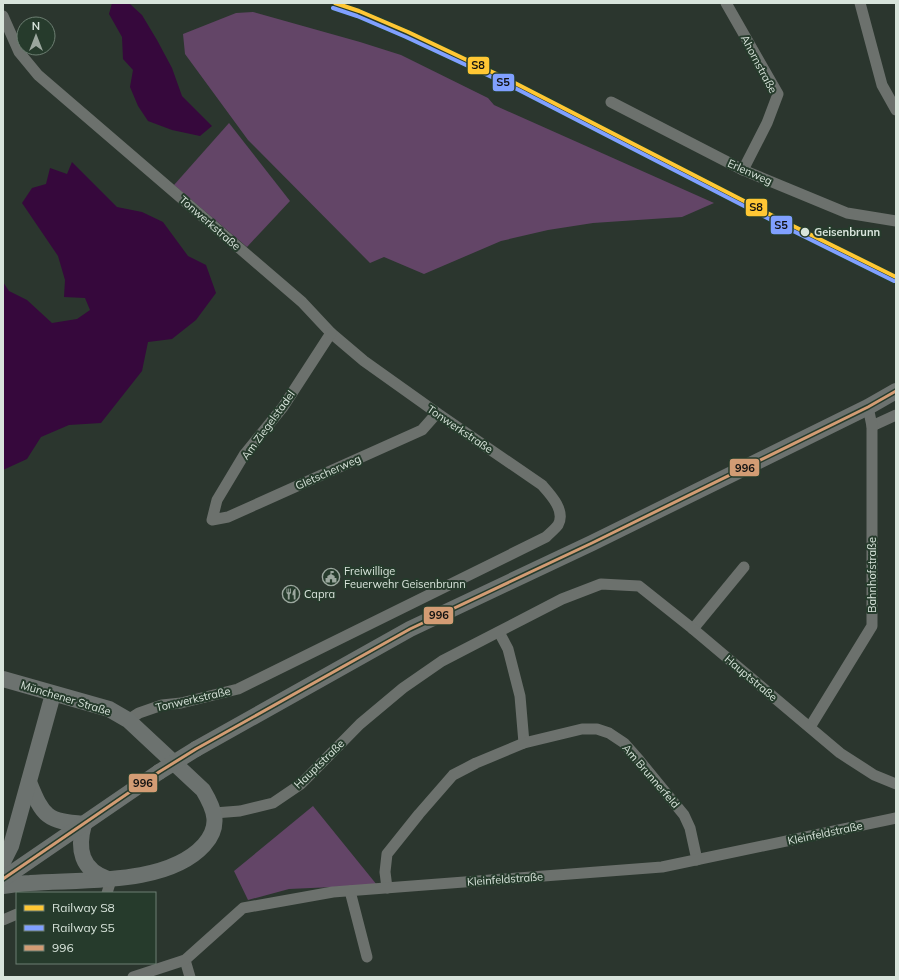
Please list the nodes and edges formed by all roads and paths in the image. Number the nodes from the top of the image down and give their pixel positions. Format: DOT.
graph roads {
  1 [pos="726,3"];
  2 [pos="860,3"];
  3 [pos="3,16"];
  4 [pos="611,102"];
  5 [pos="896,110"];
  6 [pos="743,170"];
  7 [pos="896,221"];
  8 [pos="331,333"];
  9 [pos="896,391"];
  10 [pos="868,407"];
  11 [pos="437,413"];
  12 [pos="896,415"];
  13 [pos="872,426"];
  14 [pos="212,520"];
  15 [pos="744,567"];
  16 [pos="693,629"];
  17 [pos="499,632"];
  18 [pos="3,679"];
  19 [pos="53,694"];
  20 [pos="128,720"];
  21 [pos="810,727"];
  22 [pos="524,743"];
  23 [pos="30,782"];
  24 [pos="896,784"];
  25 [pos="214,813"];
  26 [pos="896,818"];
  27 [pos="84,824"];
  28 [pos="697,860"];
  29 [pos="3,862"];
  30 [pos="3,879"];
  31 [pos="3,886"];
  32 [pos="109,886"];
  33 [pos="387,888"];
  34 [pos="350,891"];
  35 [pos="16,914"];
  36 [pos="3,920"];
  37 [pos="368,957"];
  38 [pos="185,960"];
  39 [pos="133,977"];
  40 [pos="190,977"];
  1 -- 6 [label="street, Ahornstraße"];
  2 -- 5 [label="street"];
  3 -- 8 [label="street, Tonwerkstraße"];
  4 -- 6 [label="street, Erlenweg"];
  6 -- 7 [label="street, Erlenweg"];
  8 -- 11 [label="street, Tonwerkstraße"];
  8 -- 14 [label="street, Am Ziegelstadel"];
  9 -- 10 [label="main road"];
  10 -- 13 [label="street, Bahnhofstraße"];
  10 -- 27 [label="main road, bridge"];
  11 -- 14 [label="street, Gletscherweg"];
  11 -- 20 [label="street, Tonwerkstraße"];
  12 -- 13 [label="street"];
  13 -- 21 [label="street, Bahnhofstraße"];
  15 -- 16 [label="street"];
  16 -- 17 [label="street, Hauptstraße"];
  16 -- 21 [label="street, Hauptstraße"];
  17 -- 22 [label="street"];
  17 -- 25 [label="street, Hauptstraße"];
  18 -- 19 [label="main road, Münchener Straße"];
  19 -- 20 [label="main road, Münchener Straße"];
  19 -- 23 [label="main road"];
  20 -- 25 [label="main road"];
  21 -- 24 [label="street, Hauptstraße"];
  22 -- 28 [label="street, Am Brunnerfeld"];
  22 -- 33 [label="street, Am Brunnerfeld"];
  23 -- 27 [label="main road"];
  23 -- 29 [label="main road"];
  25 -- 32 [label="main road"];
  26 -- 28 [label="street, Kleinfeldstraße"];
  27 -- 30 [label="main road"];
  27 -- 32 [label="main road"];
  28 -- 33 [label="street, Kleinfeldstraße"];
  31 -- 32 [label="main road"];
  33 -- 34 [label="street, Kleinfeldstraße"];
  34 -- 37 [label="street"];
  34 -- 38 [label="street, Kleinfeldstraße"];
  35 -- 36 [label="street"];
  38 -- 39 [label="street, Kleinfeldstraße"];
  38 -- 40 [label="street"];
}
